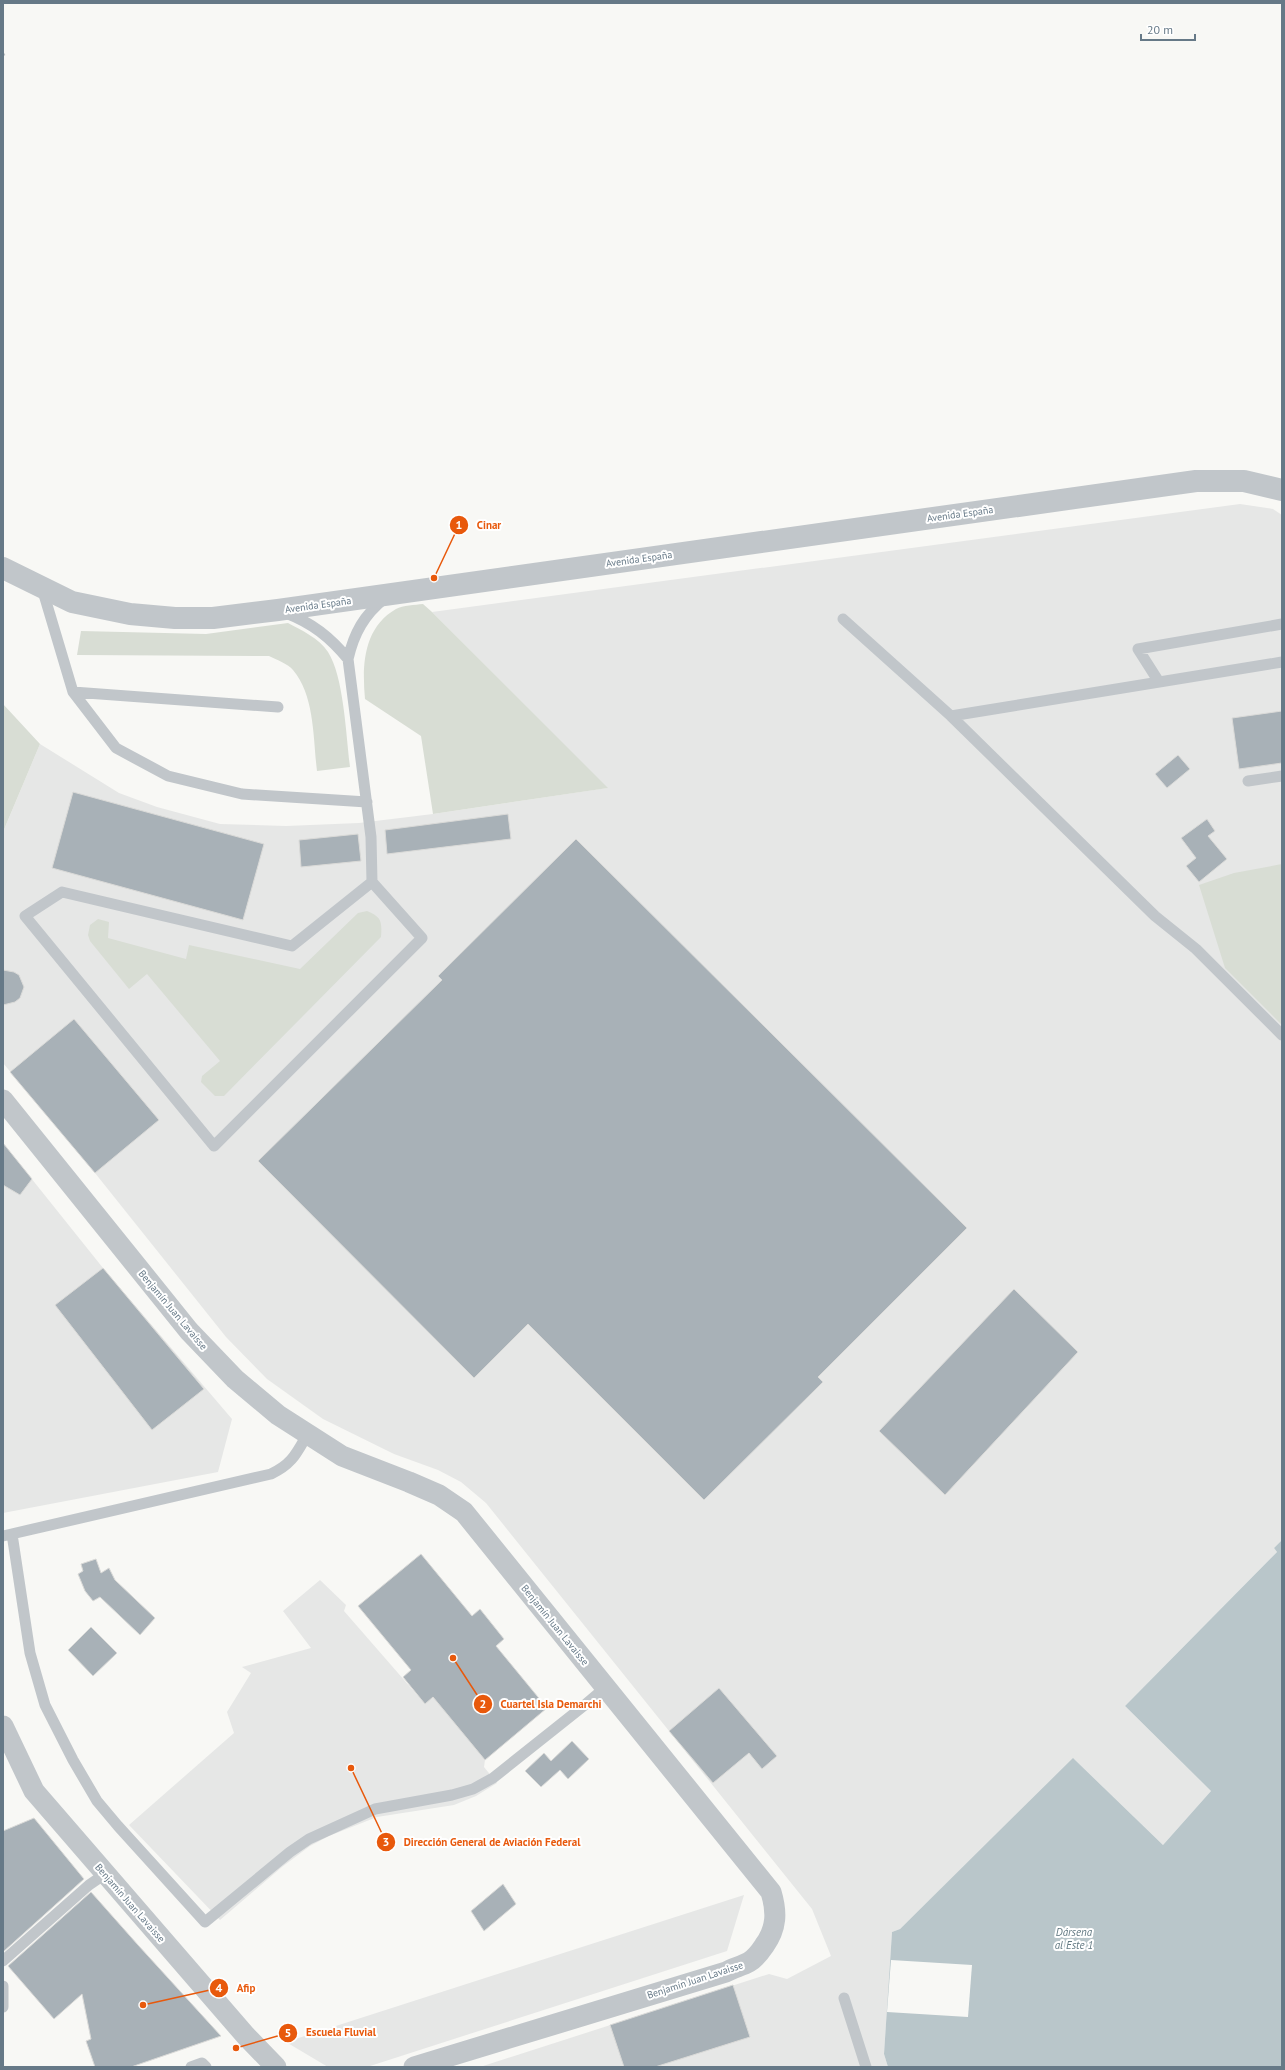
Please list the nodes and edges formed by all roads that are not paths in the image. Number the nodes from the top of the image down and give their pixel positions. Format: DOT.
graph roads {
  1 [pos="1282,490"];
  2 [pos="3,568"];
  3 [pos="42,588"];
  4 [pos="388,595"];
  5 [pos="278,610"];
  6 [pos="843,619"];
  7 [pos="1282,624"];
  8 [pos="348,659"];
  9 [pos="1282,662"];
  10 [pos="1159,682"];
  11 [pos="73,692"];
  12 [pos="278,707"];
  13 [pos="951,716"];
  14 [pos="1282,776"];
  15 [pos="1248,781"];
  16 [pos="367,802"];
  17 [pos="372,882"];
  18 [pos="1282,1035"];
  19 [pos="3,1100"];
  20 [pos="307,1435"];
  21 [pos="8,1535"];
  22 [pos="606,1687"];
  23 [pos="3,1726"];
  24 [pos="105,1874"];
  25 [pos="3,1961"];
  26 [pos="3,1986"];
  27 [pos="844,1998"];
  28 [pos="3,2007"];
  29 [pos="191,2067"];
  30 [pos="206,2067"];
  31 [pos="276,2067"];
  32 [pos="414,2067"];
  33 [pos="866,2067"];
  1 -- 4 [label="street, Avenida España"];
  2 -- 3 [label="street, Avenida España"];
  3 -- 5 [label="street, Avenida España"];
  3 -- 11 [label="lane"];
  4 -- 5 [label="street, Avenida España"];
  4 -- 8 [label="lane"];
  5 -- 8 [label="lane"];
  6 -- 13 [label="lane"];
  7 -- 10 [label="lane"];
  8 -- 16 [label="lane"];
  9 -- 10 [label="lane"];
  10 -- 13 [label="lane"];
  11 -- 12 [label="lane"];
  11 -- 16 [label="lane"];
  13 -- 18 [label="lane"];
  14 -- 15 [label="lane"];
  16 -- 17 [label="lane"];
  17 -- 17 [label="lane"];
  19 -- 20 [label="street, Benjamín Juan Lavaisse"];
  20 -- 21 [label="lane"];
  20 -- 22 [label="street, Benjamín Juan Lavaisse"];
  21 -- 22 [label="lane"];
  22 -- 32 [label="street, Benjamín Juan Lavaisse"];
  23 -- 24 [label="street, Benjamín Juan Lavaisse"];
  24 -- 25 [label="lane"];
  24 -- 31 [label="street, Benjamín Juan Lavaisse"];
  26 -- 28 [label="lane"];
  27 -- 33 [label="lane"];
  29 -- 30 [label="lane"];
}
